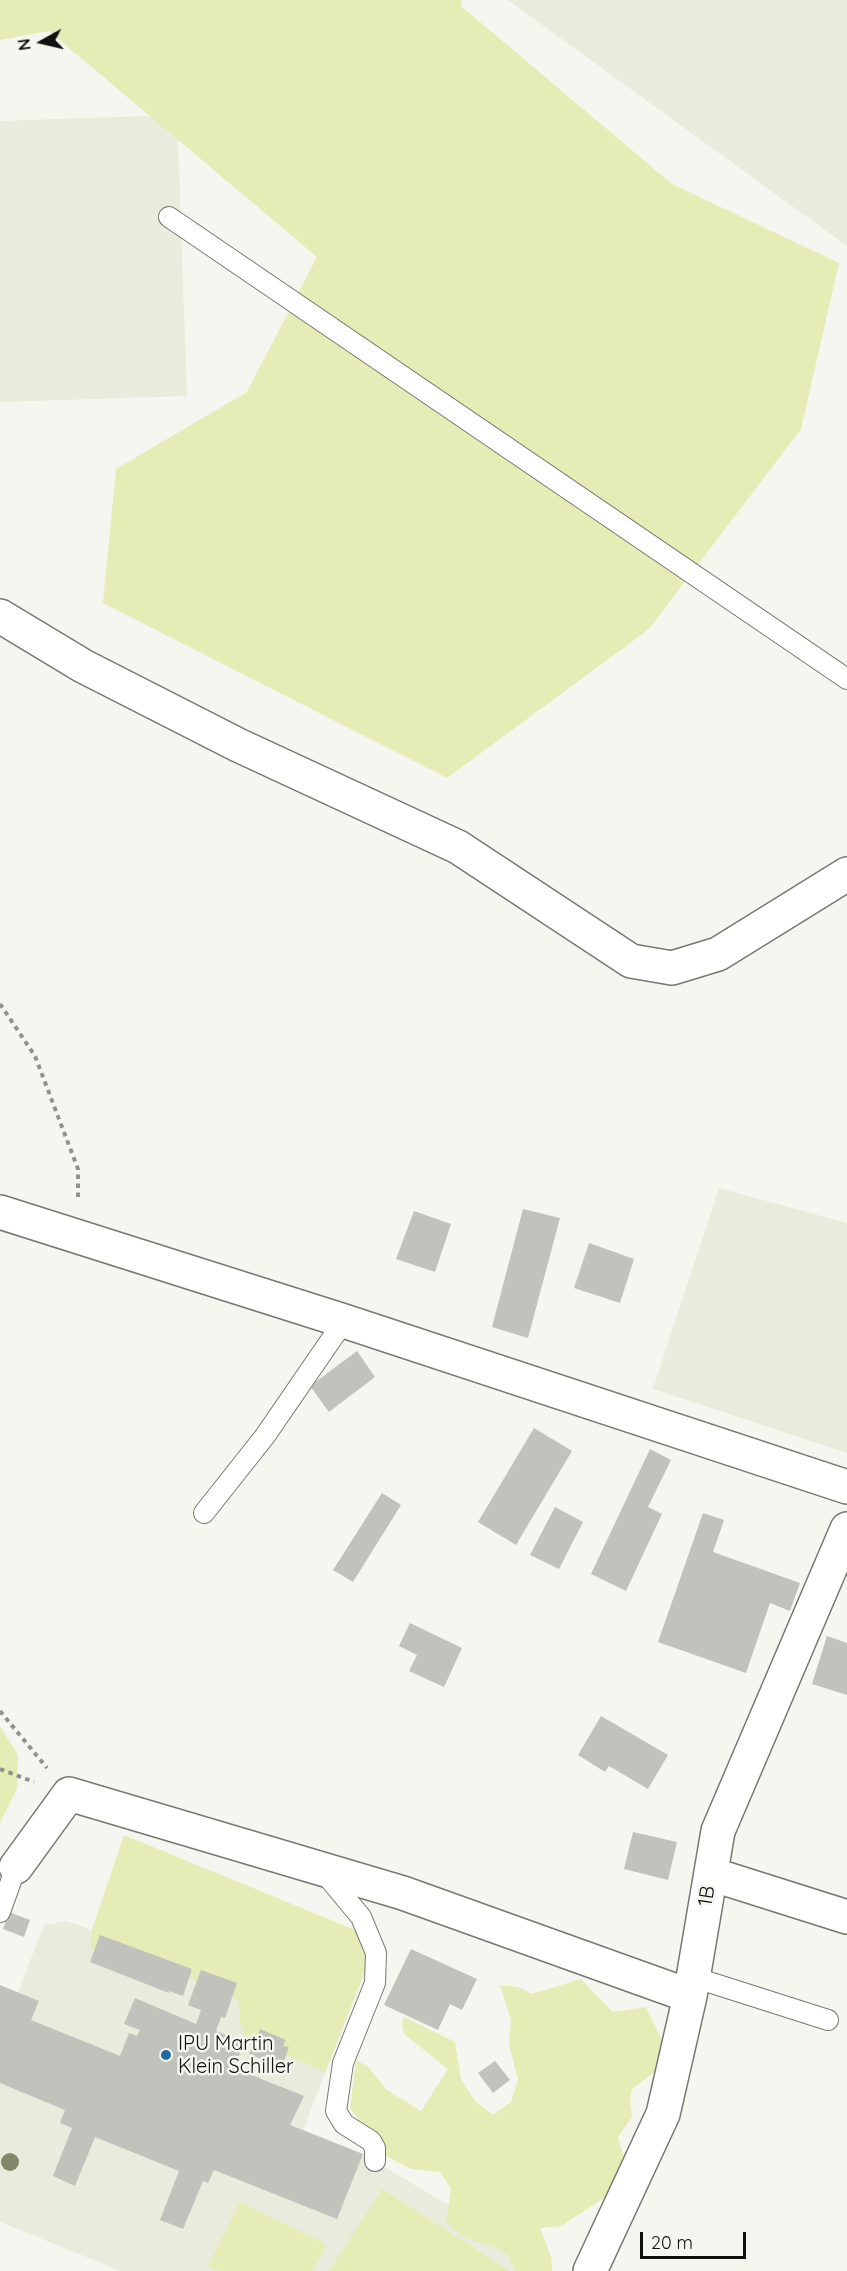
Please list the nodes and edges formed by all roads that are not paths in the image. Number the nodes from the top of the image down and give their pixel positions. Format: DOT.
graph roads {
  1 [pos="169,217"];
  2 [pos="0,616"];
  3 [pos="847,679"];
  4 [pos="847,874"];
  5 [pos="0,1212"];
  6 [pos="344,1321"];
  7 [pos="847,1487"];
  8 [pos="204,1513"];
  9 [pos="847,1529"];
  10 [pos="16,1867"];
  11 [pos="320,1868"];
  12 [pos="711,1874"];
  13 [pos="0,1912"];
  14 [pos="847,1917"];
  15 [pos="692,1986"];
  16 [pos="828,2020"];
  17 [pos="375,2162"];
  18 [pos="590,2271"];
  1 -- 3 [label="lane"];
  2 -- 4 [label="street"];
  5 -- 6 [label="street"];
  6 -- 7 [label="street"];
  6 -- 8 [label="lane"];
  9 -- 12 [label="street, 1B"];
  10 -- 11 [label="street"];
  10 -- 13 [label="lane"];
  11 -- 15 [label="street"];
  11 -- 17 [label="lane"];
  12 -- 14 [label="street"];
  12 -- 15 [label="street, 1B"];
  15 -- 16 [label="lane"];
  15 -- 18 [label="street, 1B"];
}
